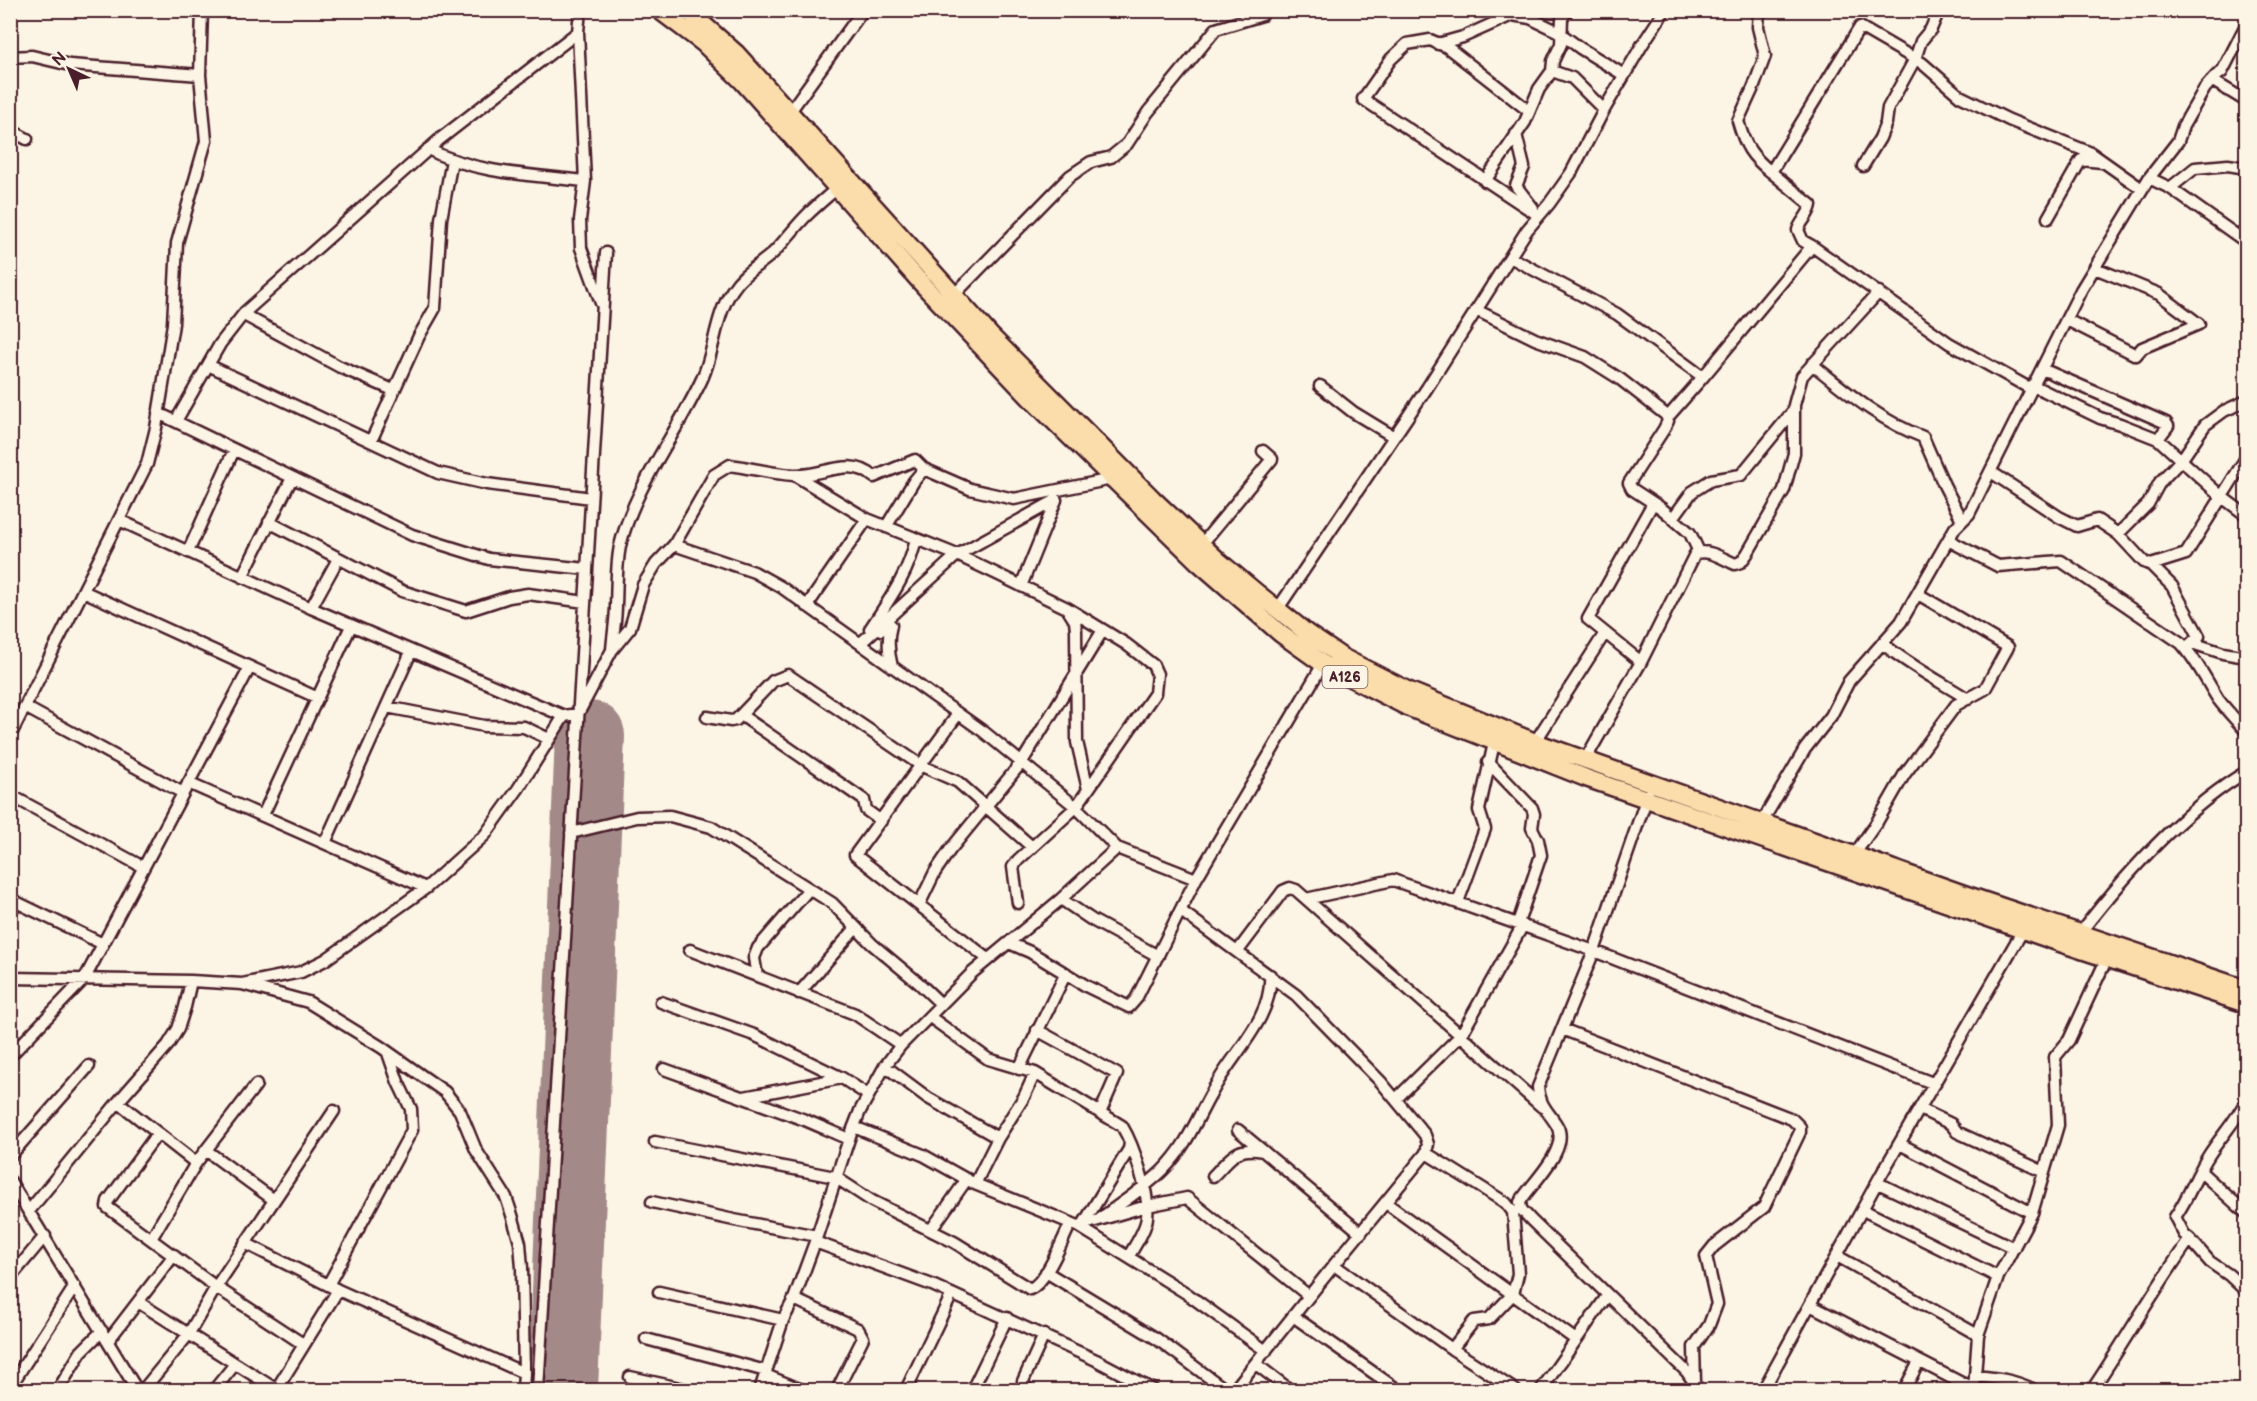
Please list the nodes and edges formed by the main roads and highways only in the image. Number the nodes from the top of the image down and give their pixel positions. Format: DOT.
graph roads {
  1 [pos="659,10"];
  2 [pos="687,10"];
  3 [pos="785,118"];
  4 [pos="1649,791"];
  5 [pos="2247,989"];
  6 [pos="2247,1004"];
  1 -- 3 [label="highway, A126"];
  2 -- 3 [label="highway, A126"];
  3 -- 4 [label="highway, A126"];
  3 -- 4 [label="highway, A126"];
  4 -- 5 [label="highway, A126"];
  4 -- 6 [label="highway, A126"];
}
